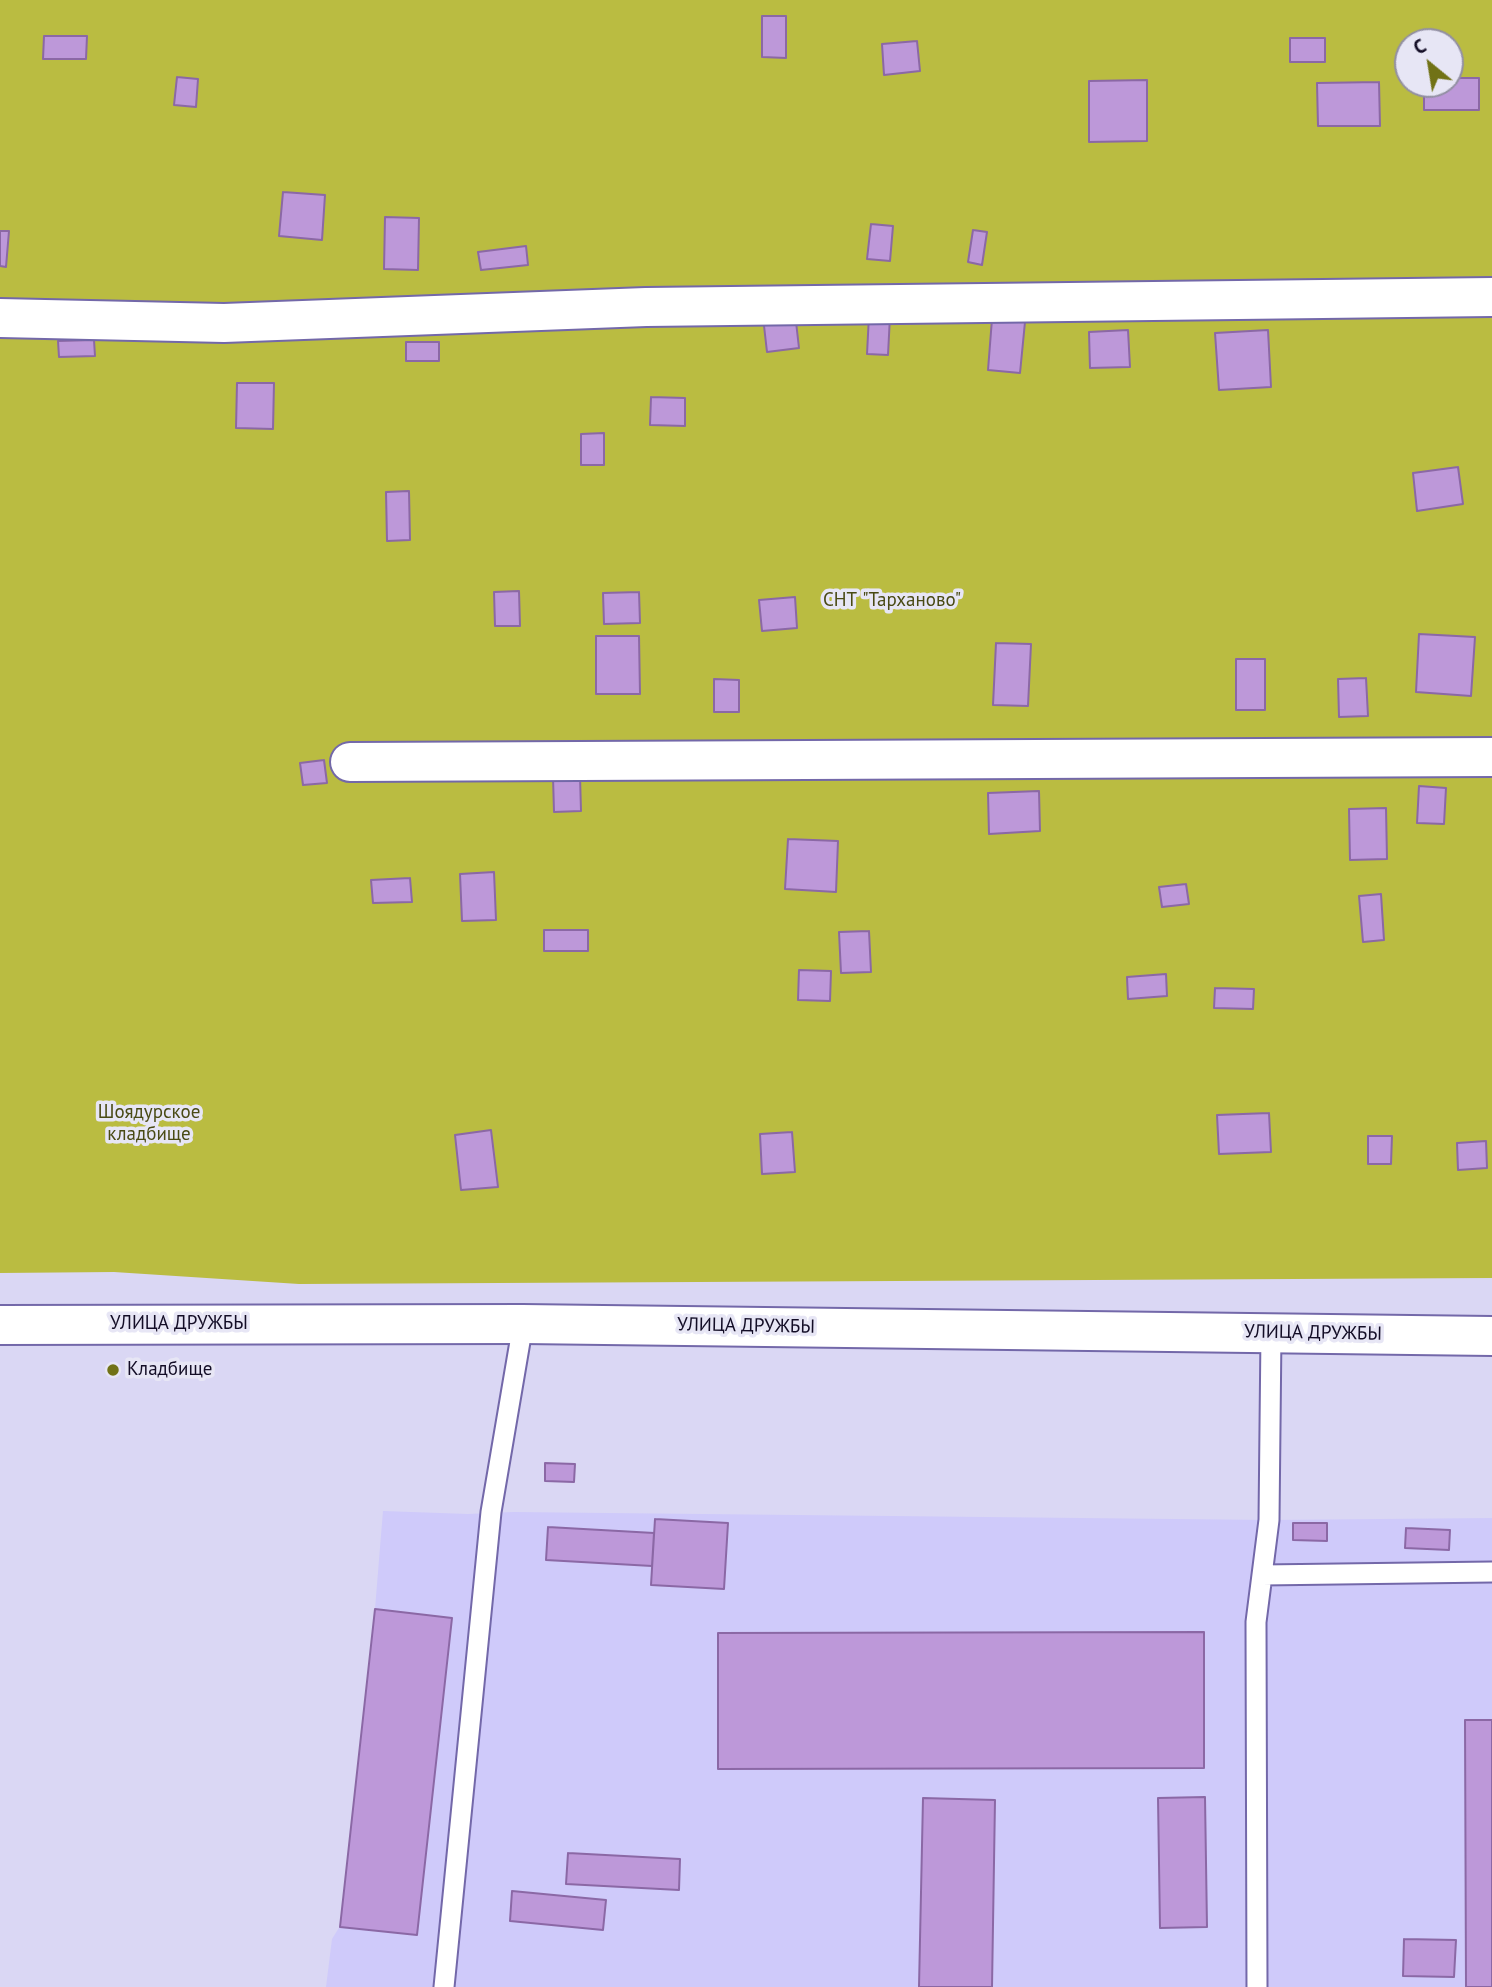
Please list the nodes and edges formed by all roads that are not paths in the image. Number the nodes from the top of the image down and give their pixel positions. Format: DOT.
graph roads {
  1 [pos="1492,297"];
  2 [pos="0,318"];
  3 [pos="1492,757"];
  4 [pos="349,762"];
  5 [pos="523,1324"];
  6 [pos="0,1325"];
  7 [pos="1271,1333"];
  8 [pos="1492,1336"];
  9 [pos="1492,1572"];
  10 [pos="1262,1575"];
  11 [pos="444,1987"];
  12 [pos="1257,1987"];
  1 -- 2 [label="street"];
  3 -- 4 [label="street"];
  5 -- 6 [label="street, УЛИЦА ДРУЖБЫ"];
  5 -- 7 [label="street, УЛИЦА ДРУЖБЫ"];
  5 -- 11 [label="lane"];
  7 -- 8 [label="street, УЛИЦА ДРУЖБЫ"];
  7 -- 10 [label="lane"];
  9 -- 10 [label="lane"];
  10 -- 12 [label="lane"];
}
